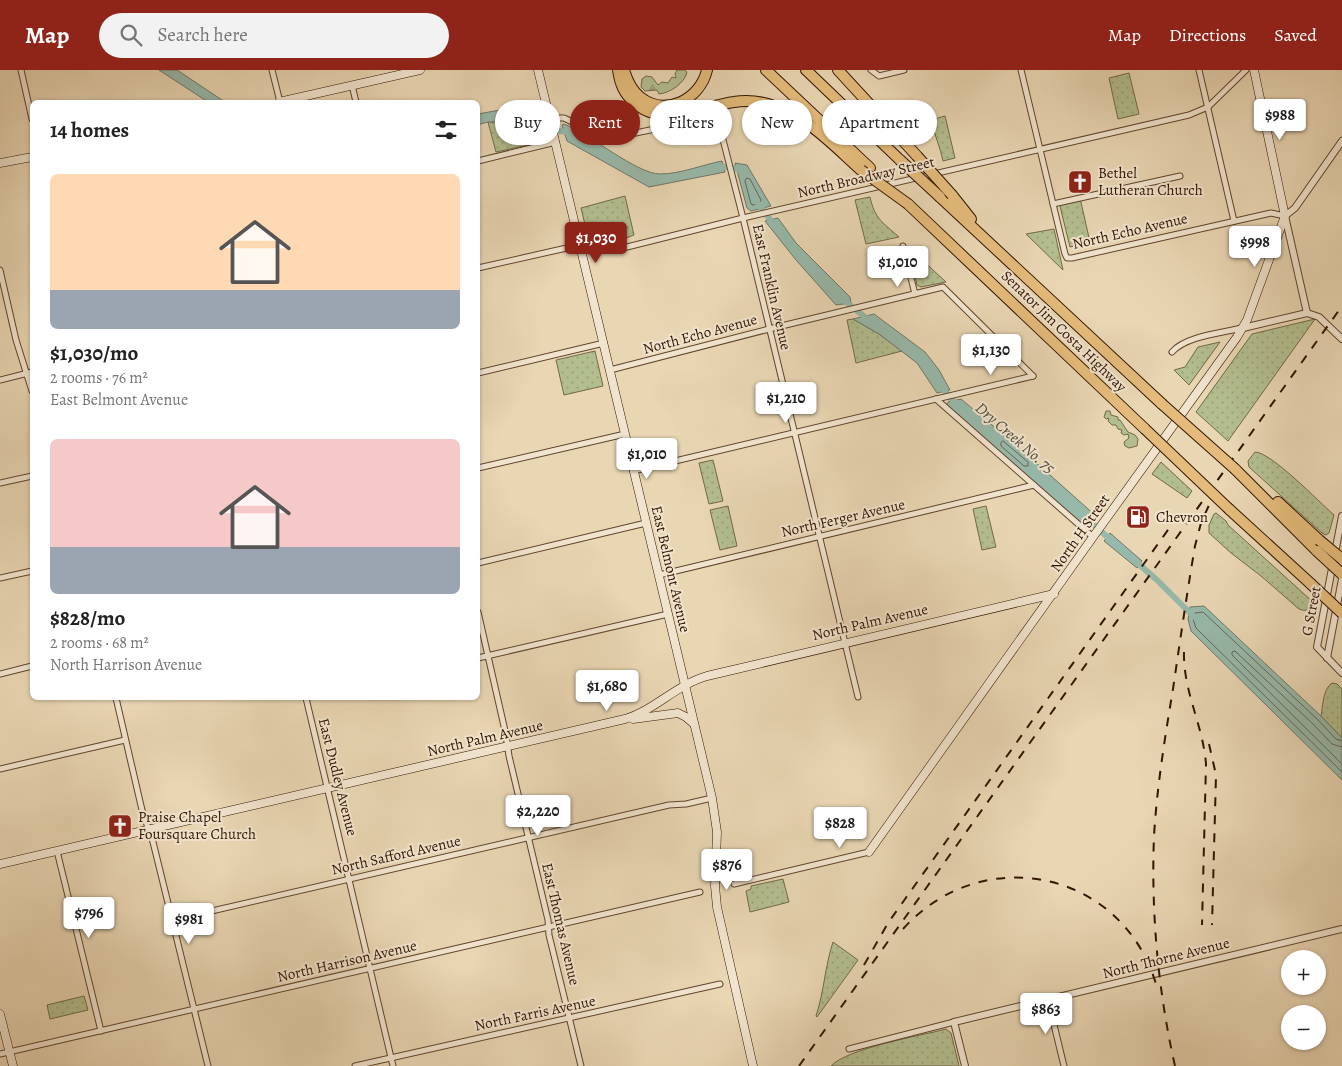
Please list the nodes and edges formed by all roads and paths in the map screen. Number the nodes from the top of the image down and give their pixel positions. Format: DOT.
graph roads {
  1 [pos="21,70"];
  2 [pos="272,70"];
  3 [pos="420,70"];
  4 [pos="538,70"];
  5 [pos="706,70"];
  6 [pos="766,70"];
  7 [pos="806,70"];
  8 [pos="838,70"];
  9 [pos="871,70"];
  10 [pos="904,70"];
  11 [pos="1021,70"];
  12 [pos="1199,70"];
  13 [pos="1246,70"];
  14 [pos="1254,70"];
  15 [pos="624,71"];
  16 [pos="352,85"];
  17 [pos="280,100"];
  18 [pos="288,100"];
  19 [pos="356,100"];
  20 [pos="545,100"];
  21 [pos="1208,106"];
  22 [pos="30,110"];
  23 [pos="560,119"];
  24 [pos="1342,141"];
  25 [pos="540,145"];
  26 [pos="556,145"];
  27 [pos="1040,150"];
  28 [pos="30,156"];
  29 [pos="480,160"];
  30 [pos="0,163"];
  31 [pos="866,169"];
  32 [pos="1180,176"];
  33 [pos="1053,204"];
  34 [pos="1285,216"];
  35 [pos="743,218"];
  36 [pos="1234,220"];
  37 [pos="990,244"];
  38 [pos="903,246"];
  39 [pos="581,250"];
  40 [pos="480,268"];
  41 [pos="0,272"];
  42 [pos="914,294"];
  43 [pos="1307,313"];
  44 [pos="769,328"];
  45 [pos="1243,328"];
  46 [pos="1342,339"];
  47 [pos="604,343"];
  48 [pos="1172,352"];
  49 [pos="610,370"];
  50 [pos="30,373"];
  51 [pos="480,373"];
  52 [pos="25,374"];
  53 [pos="0,380"];
  54 [pos="30,387"];
  55 [pos="936,399"];
  56 [pos="793,433"];
  57 [pos="625,434"];
  58 [pos="480,468"];
  59 [pos="633,471"];
  60 [pos="30,476"];
  61 [pos="1248,479"];
  62 [pos="0,483"];
  63 [pos="1034,485"];
  64 [pos="1342,516"];
  65 [pos="646,524"];
  66 [pos="820,537"];
  67 [pos="1093,537"];
  68 [pos="1342,559"];
  69 [pos="480,563"];
  70 [pos="30,571"];
  71 [pos="1342,574"];
  72 [pos="658,575"];
  73 [pos="0,578"];
  74 [pos="1342,579"];
  75 [pos="1054,594"];
  76 [pos="1342,613"];
  77 [pos="668,614"];
  78 [pos="480,622"];
  79 [pos="845,642"];
  80 [pos="487,655"];
  81 [pos="480,657"];
  82 [pos="1327,658"];
  83 [pos="30,666"];
  84 [pos="1342,673"];
  85 [pos="0,674"];
  86 [pos="684,684"];
  87 [pos="858,698"];
  88 [pos="116,700"];
  89 [pos="307,700"];
  90 [pos="625,719"];
  91 [pos="694,724"];
  92 [pos="125,740"];
  93 [pos="507,746"];
  94 [pos="0,769"];
  95 [pos="328,789"];
  96 [pos="712,798"];
  97 [pos="149,830"];
  98 [pos="528,837"];
  99 [pos="57,851"];
  100 [pos="869,852"];
  101 [pos="0,864"];
  102 [pos="350,879"];
  103 [pos="734,884"];
  104 [pos="700,892"];
  105 [pos="173,920"];
  106 [pos="548,928"];
  107 [pos="1342,929"];
  108 [pos="371,968"];
  109 [pos="720,984"];
  110 [pos="1048,1000"];
  111 [pos="194,1009"];
  112 [pos="0,1014"];
  113 [pos="569,1018"];
  114 [pos="954,1022"];
  115 [pos="101,1031"];
  116 [pos="849,1048"];
  117 [pos="9,1052"];
  118 [pos="0,1054"];
  119 [pos="391,1057"];
  120 [pos="13,1066"];
  121 [pos="208,1066"];
  122 [pos="355,1066"];
  123 [pos="394,1066"];
  124 [pos="581,1066"];
  125 [pos="753,1066"];
  126 [pos="965,1066"];
  127 [pos="1064,1066"];
  1 -- 22 [label="street"];
  2 -- 17 [label="street"];
  3 -- 16 [label="main road"];
  4 -- 20 [label="main road, East Belmont Avenue"];
  5 -- 15 [label="highway"];
  6 -- 31 [label="highway, Senator Jim Costa Highway"];
  7 -- 37 [label="highway, Senator Jim Costa Highway, bridge"];
  8 -- 37 [label="highway, bridge"];
  9 -- 10 [label="street"];
  11 -- 27 [label="street"];
  12 -- 21 [label="street"];
  13 -- 21 [label="street, North Broadway Street"];
  14 -- 34 [label="main road"];
  15 -- 31 [label="highway"];
  16 -- 18 [label="main road"];
  16 -- 19 [label="street"];
  21 -- 27 [label="street, North Broadway Street"];
  21 -- 36 [label="street"];
  23 -- 35 [label="street, East Franklin Avenue"];
  24 -- 34 [label="street"];
  25 -- 29 [label="street"];
  26 -- 39 [label="main road, East Belmont Avenue"];
  27 -- 33 [label="street"];
  27 -- 35 [label="street, North Broadway Street"];
  28 -- 30 [label="main road"];
  31 -- 76 [label="highway, Senator Jim Costa Highway, bridge"];
  32 -- 33 [label="street"];
  33 -- 36 [label="street, North Echo Avenue"];
  34 -- 36 [label="street, North Echo Avenue"];
  34 -- 43 [label="street"];
  34 -- 45 [label="main road, North H Street"];
  35 -- 39 [label="street, North Broadway Street"];
  35 -- 44 [label="street, East Franklin Avenue"];
  37 -- 61 [label="highway, Senator Jim Costa Highway, bridge"];
  38 -- 42 [label="street"];
  39 -- 40 [label="street, North Broadway Street"];
  39 -- 47 [label="main road, East Belmont Avenue"];
  41 -- 52 [label="street"];
  42 -- 44 [label="street, North Echo Avenue"];
  42 -- 55 [label="street, North Echo Avenue"];
  43 -- 45 [label="street"];
  43 -- 46 [label="street"];
  44 -- 49 [label="street, North Echo Avenue"];
  44 -- 56 [label="street, East Franklin Avenue"];
  45 -- 48 [label="street"];
  45 -- 67 [label="main road, North H Street"];
  47 -- 49 [label="main road, East Belmont Avenue"];
  47 -- 51 [label="street"];
  49 -- 57 [label="main road, East Belmont Avenue"];
  50 -- 52 [label="street"];
  52 -- 53 [label="street"];
  52 -- 54 [label="street"];
  55 -- 56 [label="street"];
  55 -- 63 [label="street"];
  56 -- 59 [label="street"];
  56 -- 66 [label="street, East Franklin Avenue"];
  57 -- 58 [label="street"];
  57 -- 59 [label="main road, East Belmont Avenue"];
  59 -- 65 [label="main road, East Belmont Avenue"];
  60 -- 62 [label="street"];
  61 -- 68 [label="highway, bridge"];
  61 -- 71 [label="highway, bridge"];
  63 -- 66 [label="street, North Ferger Avenue"];
  63 -- 67 [label="street"];
  64 -- 82 [label="street, G Street"];
  65 -- 69 [label="street"];
  65 -- 72 [label="main road, East Belmont Avenue"];
  66 -- 72 [label="street, North Ferger Avenue"];
  66 -- 79 [label="street, East Franklin Avenue"];
  67 -- 75 [label="main road, North H Street"];
  70 -- 73 [label="street"];
  72 -- 77 [label="main road, East Belmont Avenue"];
  74 -- 82 [label="street, G Street"];
  75 -- 79 [label="main road, North Palm Avenue"];
  75 -- 100 [label="main road, North H Street"];
  77 -- 80 [label="street"];
  77 -- 86 [label="main road, East Belmont Avenue"];
  78 -- 80 [label="street, East Thomas Avenue"];
  79 -- 86 [label="main road, North Palm Avenue"];
  79 -- 87 [label="street, East Franklin Avenue"];
  80 -- 81 [label="street"];
  80 -- 93 [label="street, East Thomas Avenue"];
  82 -- 84 [label="street"];
  83 -- 85 [label="street"];
  86 -- 90 [label="main road, North Palm Avenue"];
  86 -- 91 [label="main road, East Belmont Avenue"];
  88 -- 92 [label="street"];
  89 -- 95 [label="street, East Dudley Avenue"];
  90 -- 91 [label="main road"];
  90 -- 93 [label="main road, North Palm Avenue"];
  91 -- 96 [label="main road, East Belmont Avenue"];
  92 -- 94 [label="street"];
  92 -- 97 [label="street"];
  93 -- 95 [label="main road, North Palm Avenue"];
  93 -- 98 [label="street, East Thomas Avenue"];
  95 -- 97 [label="main road, North Palm Avenue"];
  95 -- 102 [label="street, East Dudley Avenue"];
  96 -- 98 [label="street, North Safford Avenue"];
  96 -- 125 [label="main road, East Belmont Avenue"];
  97 -- 99 [label="main road, North Palm Avenue"];
  97 -- 105 [label="street"];
  98 -- 102 [label="street, North Safford Avenue"];
  98 -- 106 [label="street, East Thomas Avenue"];
  99 -- 101 [label="main road, North Palm Avenue"];
  99 -- 115 [label="street"];
  100 -- 103 [label="street"];
  102 -- 105 [label="street, North Safford Avenue"];
  102 -- 108 [label="street, East Dudley Avenue"];
  104 -- 106 [label="street, North Harrison Avenue"];
  105 -- 111 [label="street"];
  106 -- 108 [label="street, North Harrison Avenue"];
  106 -- 113 [label="street, East Thomas Avenue"];
  107 -- 110 [label="street, North Thorne Avenue"];
  108 -- 111 [label="street, North Harrison Avenue"];
  108 -- 119 [label="street, East Dudley Avenue"];
  109 -- 113 [label="street, North Farris Avenue"];
  110 -- 114 [label="street, North Thorne Avenue"];
  110 -- 127 [label="street"];
  111 -- 115 [label="street, North Harrison Avenue"];
  111 -- 121 [label="street"];
  112 -- 117 [label="main road"];
  113 -- 119 [label="street, North Farris Avenue"];
  113 -- 124 [label="street, East Thomas Avenue"];
  114 -- 116 [label="street, North Thorne Avenue"];
  114 -- 126 [label="street"];
  115 -- 117 [label="street, North Harrison Avenue"];
  117 -- 118 [label="street, North Harrison Avenue"];
  117 -- 120 [label="main road"];
  119 -- 122 [label="street, North Farris Avenue"];
  119 -- 123 [label="street, East Dudley Avenue"];
}
